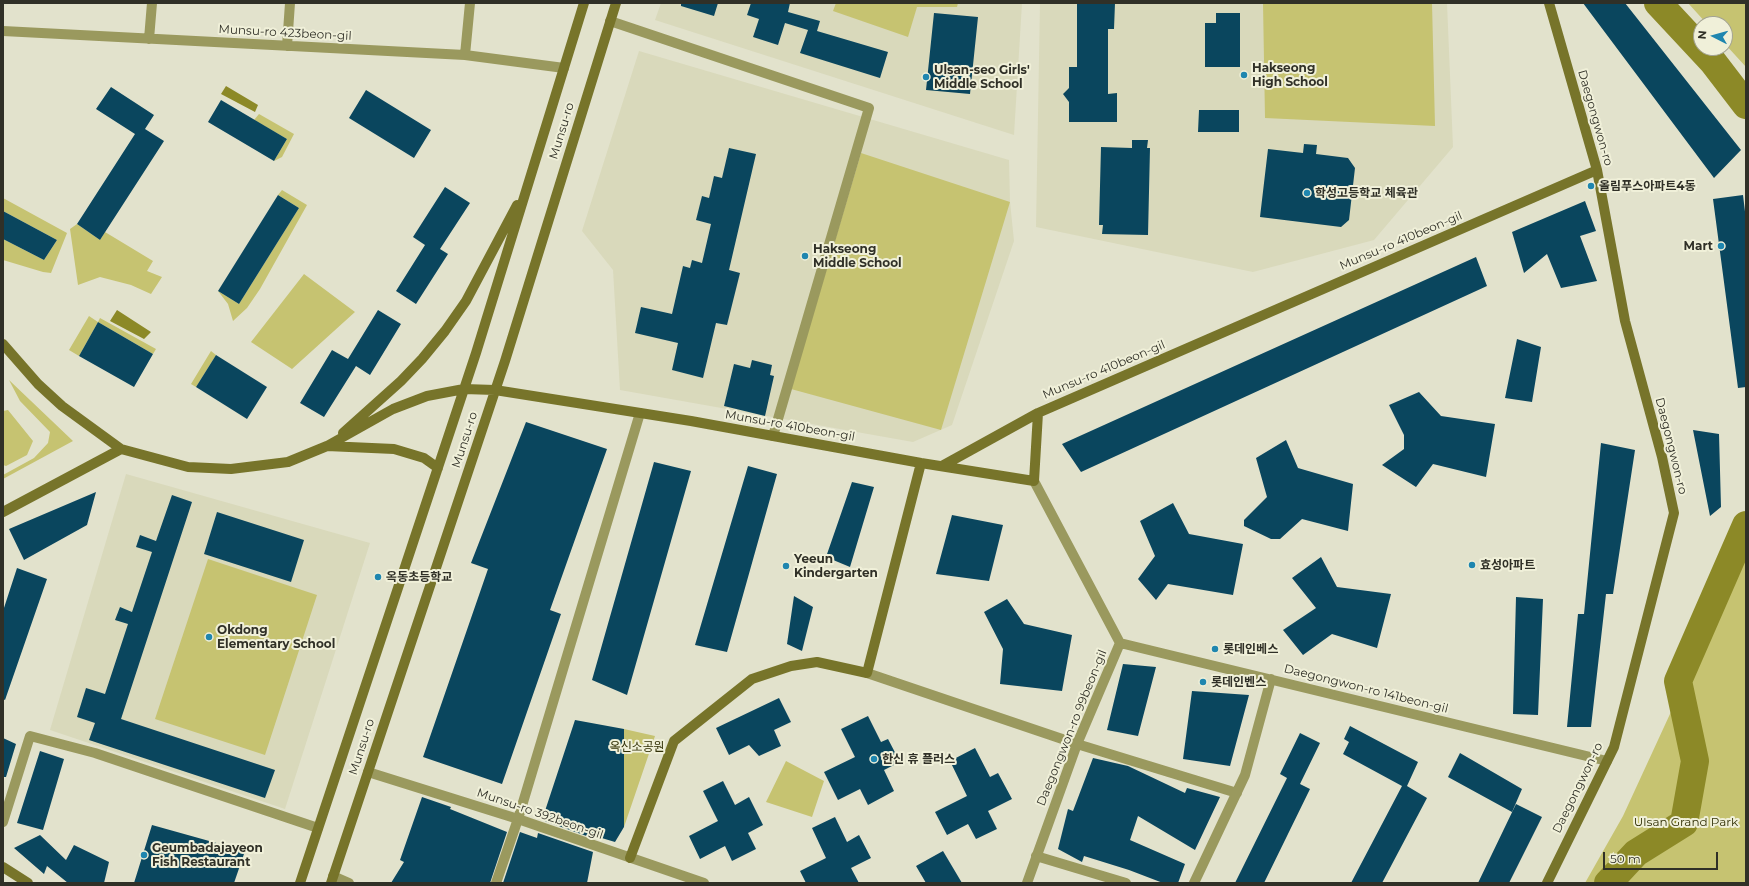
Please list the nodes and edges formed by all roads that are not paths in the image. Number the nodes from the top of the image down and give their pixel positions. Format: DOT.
graph roads {
  1 [pos="152,3"];
  2 [pos="290,3"];
  3 [pos="470,3"];
  4 [pos="584,3"];
  5 [pos="616,3"];
  6 [pos="1549,3"];
  7 [pos="610,21"];
  8 [pos="3,31"];
  9 [pos="149,39"];
  10 [pos="286,46"];
  11 [pos="465,55"];
  12 [pos="564,68"];
  13 [pos="1597,170"];
  14 [pos="530,180"];
  15 [pos="3,344"];
  16 [pos="464,389"];
  17 [pos="495,390"];
  18 [pos="640,413"];
  19 [pos="1038,413"];
  20 [pos="773,436"];
  21 [pos="328,446"];
  22 [pos="121,449"];
  23 [pos="921,463"];
  24 [pos="942,466"];
  25 [pos="438,468"];
  26 [pos="1034,480"];
  27 [pos="3,512"];
  28 [pos="1120,644"];
  29 [pos="867,673"];
  30 [pos="1271,679"];
  31 [pos="1077,744"];
  32 [pos="1607,761"];
  33 [pos="368,772"];
  34 [pos="1237,793"];
  35 [pos="518,819"];
  36 [pos="3,822"];
  37 [pos="318,828"];
  38 [pos="1036,856"];
  39 [pos="630,858"];
  40 [pos="3,867"];
  41 [pos="332,879"];
  42 [pos="28,883"];
  43 [pos="300,883"];
  44 [pos="349,883"];
  45 [pos="496,883"];
  46 [pos="704,883"];
  47 [pos="1027,883"];
  48 [pos="1126,883"];
  49 [pos="1194,883"];
  50 [pos="1546,883"];
  1 -- 9 [label="street"];
  2 -- 10 [label="street"];
  3 -- 11 [label="street"];
  4 -- 12 [label="street, Munsu-ro"];
  5 -- 7 [label="street, Munsu-ro"];
  6 -- 13 [label="street, Daegongwon-ro"];
  7 -- 17 [label="street, Munsu-ro"];
  7 -- 20 [label="street"];
  8 -- 9 [label="street, Munsu-ro 423beon-gil"];
  9 -- 10 [label="street, Munsu-ro 423beon-gil"];
  10 -- 11 [label="street, Munsu-ro 423beon-gil"];
  11 -- 12 [label="street, Munsu-ro 423beon-gil"];
  12 -- 14 [label="street, Munsu-ro"];
  13 -- 19 [label="street, Munsu-ro 410beon-gil"];
  13 -- 32 [label="street, Daegongwon-ro"];
  14 -- 16 [label="street, Munsu-ro"];
  14 -- 21 [label="street"];
  15 -- 22 [label="street"];
  16 -- 17 [label="street, Munsu-ro 410beon-gil"];
  16 -- 21 [label="street, Munsu-ro 410beon-gil"];
  16 -- 25 [label="street, Munsu-ro"];
  17 -- 18 [label="street, Munsu-ro 410beon-gil"];
  17 -- 33 [label="street, Munsu-ro"];
  18 -- 20 [label="street, Munsu-ro 410beon-gil"];
  18 -- 35 [label="street"];
  19 -- 24 [label="street"];
  19 -- 26 [label="street, Munsu-ro 410beon-gil"];
  20 -- 23 [label="street, Munsu-ro 410beon-gil"];
  21 -- 22 [label="street"];
  21 -- 25 [label="street"];
  22 -- 27 [label="street"];
  23 -- 24 [label="street, Munsu-ro 410beon-gil"];
  23 -- 29 [label="street"];
  24 -- 26 [label="street, Munsu-ro 410beon-gil"];
  25 -- 37 [label="street, Munsu-ro"];
  26 -- 28 [label="street, Daegongwon-ro 99beon-gil"];
  28 -- 30 [label="street, Daegongwon-ro 141beon-gil"];
  28 -- 31 [label="street, Daegongwon-ro 99beon-gil"];
  29 -- 31 [label="street"];
  29 -- 39 [label="street"];
  30 -- 32 [label="street, Daegongwon-ro 141beon-gil"];
  30 -- 34 [label="street"];
  31 -- 34 [label="street"];
  31 -- 38 [label="street, Daegongwon-ro 99beon-gil"];
  32 -- 50 [label="street, Daegongwon-ro"];
  33 -- 35 [label="street, Munsu-ro 392beon-gil"];
  33 -- 41 [label="street, Munsu-ro"];
  34 -- 49 [label="street"];
  35 -- 39 [label="street, Munsu-ro 392beon-gil"];
  35 -- 45 [label="street"];
  36 -- 37 [label="street"];
  37 -- 43 [label="street, Munsu-ro"];
  38 -- 47 [label="street, Daegongwon-ro 99beon-gil"];
  38 -- 48 [label="street"];
  39 -- 46 [label="street, Munsu-ro 392beon-gil"];
  40 -- 42 [label="street"];
  41 -- 44 [label="street"];
}
